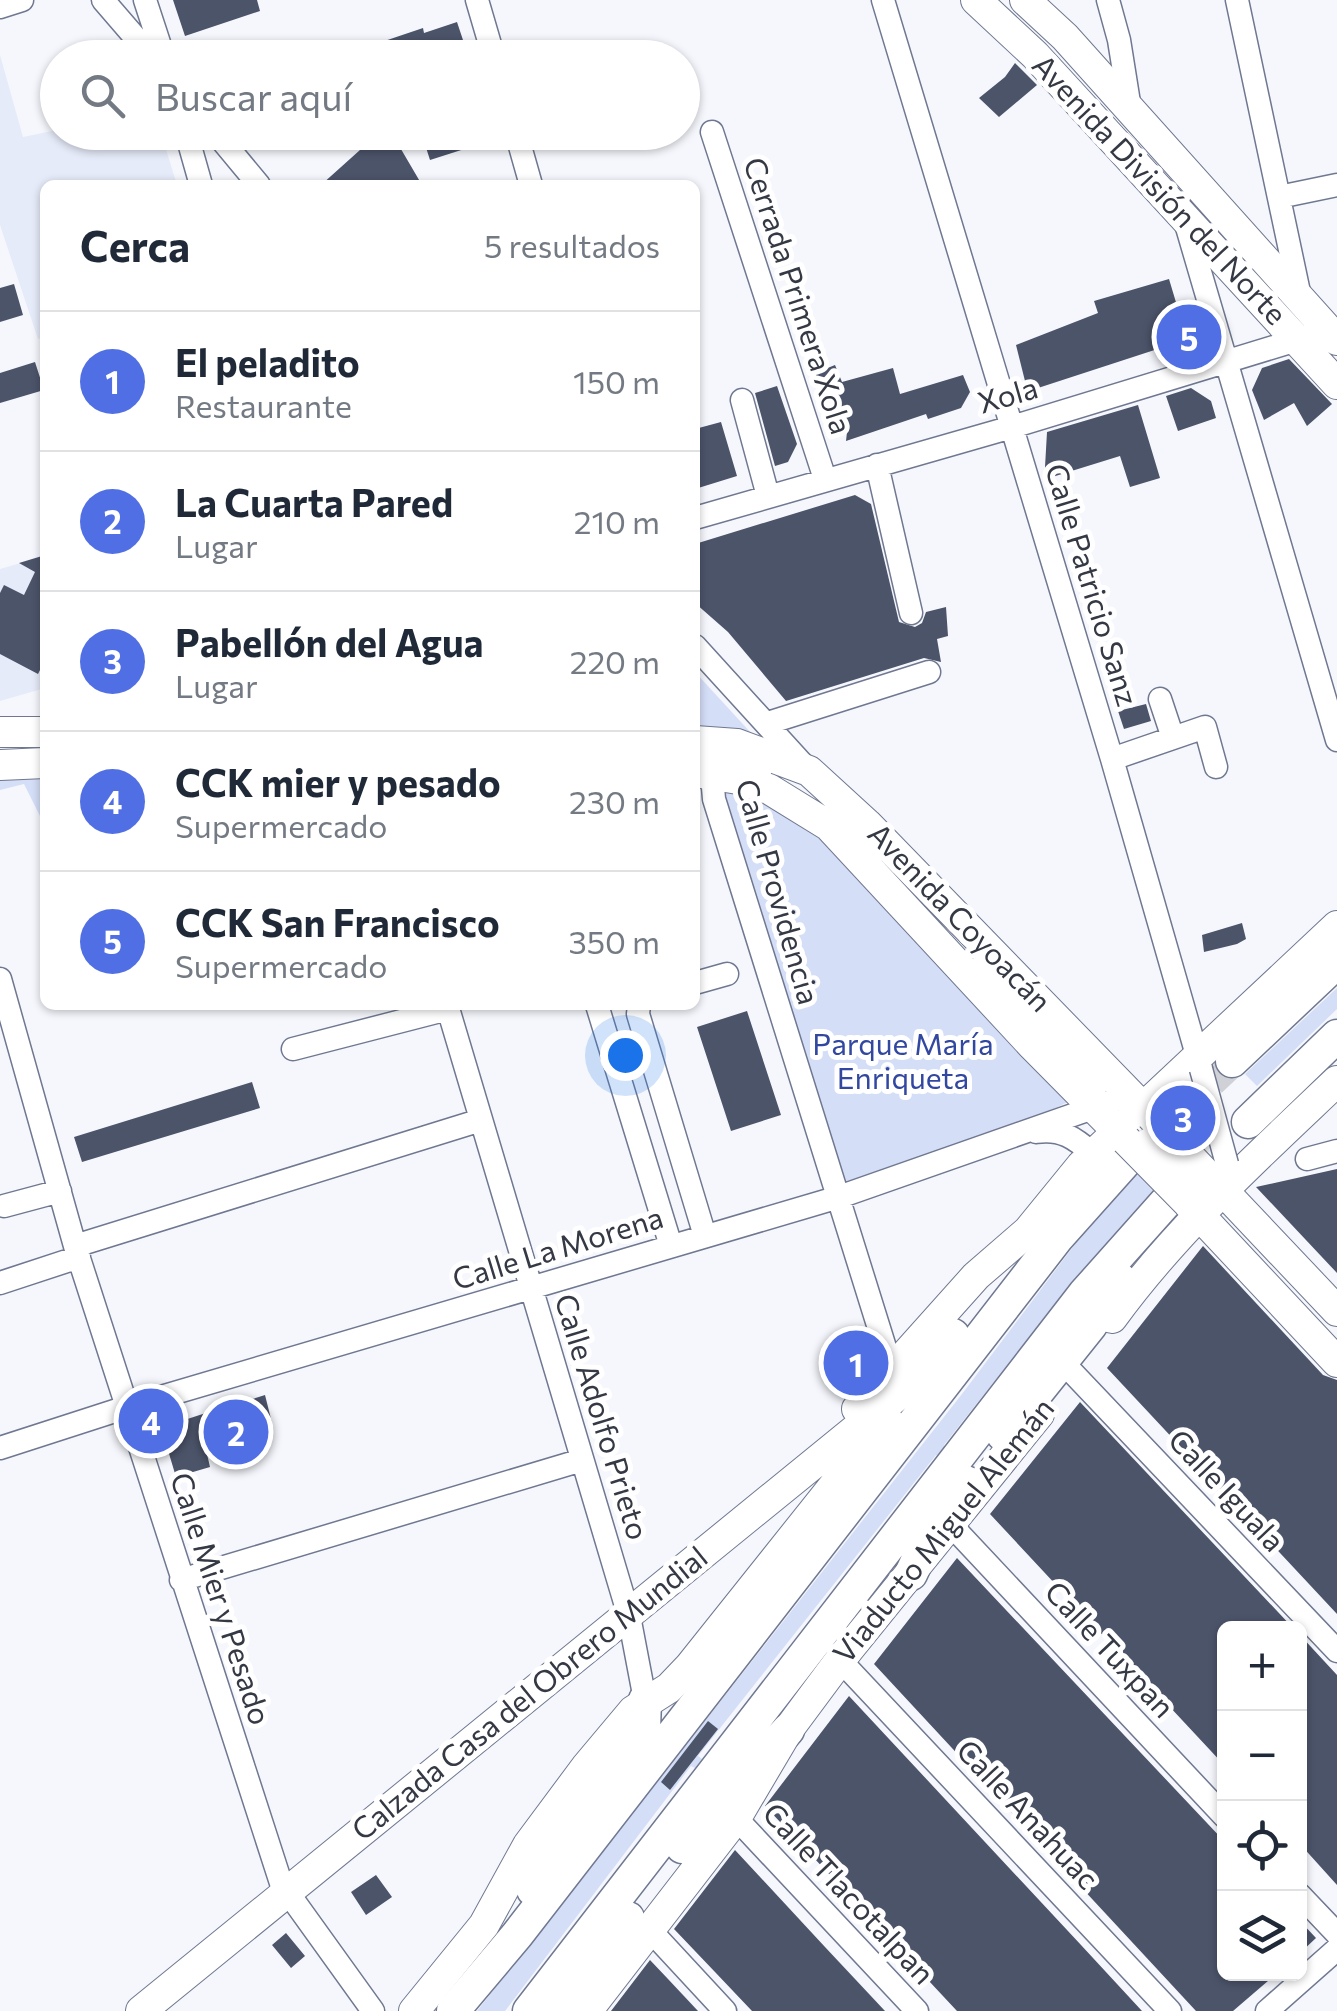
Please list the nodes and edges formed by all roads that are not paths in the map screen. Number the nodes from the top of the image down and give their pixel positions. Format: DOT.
graph roads {
  1 [pos="22,0"];
  2 [pos="103,0"];
  3 [pos="145,0"];
  4 [pos="477,0"];
  5 [pos="883,0"];
  6 [pos="976,0"];
  7 [pos="1025,0"];
  8 [pos="1108,0"];
  9 [pos="1236,0"];
  10 [pos="0,6"];
  11 [pos="137,40"];
  12 [pos="158,40"];
  13 [pos="489,40"];
  14 [pos="1130,109"];
  15 [pos="712,132"];
  16 [pos="191,150"];
  17 [pos="228,150"];
  18 [pos="521,150"];
  19 [pos="240,165"];
  20 [pos="200,180"];
  21 [pos="206,180"];
  22 [pos="255,180"];
  23 [pos="530,180"];
  24 [pos="1337,185"];
  25 [pos="1279,197"];
  26 [pos="1185,220"];
  27 [pos="1301,300"];
  28 [pos="1334,333"];
  29 [pos="1296,340"];
  30 [pos="1228,361"];
  31 [pos="1337,384"];
  32 [pos="742,400"];
  33 [pos="1012,427"];
  34 [pos="877,464"];
  35 [pos="826,479"];
  36 [pos="768,496"];
  37 [pos="700,516"];
  38 [pos="911,613"];
  39 [pos="700,651"];
  40 [pos="929,672"];
  41 [pos="1160,699"];
  42 [pos="40,720"];
  43 [pos="768,723"];
  44 [pos="0,732"];
  45 [pos="40,732"];
  46 [pos="1173,738"];
  47 [pos="1337,740"];
  48 [pos="700,741"];
  49 [pos="40,749"];
  50 [pos="0,752"];
  51 [pos="1112,760"];
  52 [pos="40,763"];
  53 [pos="0,765"];
  54 [pos="1216,767"];
  55 [pos="700,768"];
  56 [pos="809,771"];
  57 [pos="1337,926"];
  58 [pos="1337,962"];
  59 [pos="728,974"];
  60 [pos="0,979"];
  61 [pos="700,982"];
  62 [pos="437,1010"];
  63 [pos="449,1010"];
  64 [pos="598,1010"];
  65 [pos="638,1010"];
  66 [pos="1337,1036"];
  67 [pos="292,1049"];
  68 [pos="1210,1062"];
  69 [pos="1337,1081"];
  70 [pos="481,1120"];
  71 [pos="1248,1122"];
  72 [pos="1123,1124"];
  73 [pos="1013,1136"];
  74 [pos="1337,1151"];
  75 [pos="1307,1158"];
  76 [pos="60,1191"];
  77 [pos="1197,1196"];
  78 [pos="838,1197"];
  79 [pos="4,1206"];
  80 [pos="706,1236"];
  81 [pos="1058,1237"];
  82 [pos="671,1246"];
  83 [pos="77,1252"];
  84 [pos="0,1283"];
  85 [pos="531,1289"];
  86 [pos="1337,1310"];
  87 [pos="1337,1326"];
  88 [pos="1337,1352"];
  89 [pos="1337,1362"];
  90 [pos="1072,1372"];
  91 [pos="906,1374"];
  92 [pos="127,1407"];
  93 [pos="0,1448"];
  94 [pos="582,1460"];
  95 [pos="951,1525"];
  96 [pos="911,1574"];
  97 [pos="181,1580"];
  98 [pos="629,1616"];
  99 [pos="1337,1651"];
  100 [pos="840,1660"];
  101 [pos="646,1700"];
  102 [pos="788,1730"];
  103 [pos="1217,1809"];
  104 [pos="736,1818"];
  105 [pos="286,1892"];
  106 [pos="1307,1902"];
  107 [pos="649,1929"];
  108 [pos="1337,1934"];
  109 [pos="516,1935"];
  110 [pos="1337,1949"];
  111 [pos="151,2008"];
  112 [pos="373,2011"];
  113 [pos="414,2011"];
  114 [pos="453,2011"];
  115 [pos="529,2011"];
  116 [pos="560,2011"];
  117 [pos="587,2011"];
  118 [pos="725,2011"];
  119 [pos="917,2011"];
  120 [pos="1170,2011"];
  121 [pos="1268,2011"];
  1 -- 10 [label="street"];
  2 -- 11 [label="street"];
  3 -- 12 [label="street"];
  4 -- 13 [label="street"];
  5 -- 33 [label="street, Calle Patricio Sanz"];
  6 -- 26 [label="main road, Avenida División del Norte"];
  7 -- 14 [label="main road, Avenida División del Norte"];
  8 -- 14 [label="street"];
  9 -- 25 [label="street"];
  14 -- 27 [label="main road, Avenida División del Norte"];
  15 -- 35 [label="street, Cerrada Primera Xola"];
  16 -- 20 [label="street"];
  17 -- 19 [label="street"];
  18 -- 23 [label="street"];
  19 -- 21 [label="street"];
  19 -- 22 [label="street"];
  24 -- 25 [label="street"];
  25 -- 27 [label="street"];
  26 -- 29 [label="main road, Avenida División del Norte"];
  26 -- 30 [label="street"];
  27 -- 28 [label="main road, Avenida División del Norte"];
  28 -- 29 [label="street, Xola"];
  29 -- 30 [label="street, Xola"];
  29 -- 31 [label="main road, Avenida División del Norte"];
  30 -- 33 [label="street, Xola"];
  30 -- 47 [label="street"];
  32 -- 36 [label="street"];
  33 -- 34 [label="street, Xola"];
  33 -- 51 [label="street, Calle Patricio Sanz"];
  34 -- 35 [label="street, Xola"];
  34 -- 38 [label="street"];
  35 -- 36 [label="street, Xola"];
  36 -- 37 [label="street, Xola"];
  39 -- 43 [label="street, Avenida Coyoacán"];
  40 -- 43 [label="street"];
  41 -- 46 [label="street"];
  42 -- 44 [label="street"];
  43 -- 56 [label="street, Avenida Coyoacán"];
  44 -- 45 [label="main road"];
  46 -- 51 [label="street"];
  46 -- 54 [label="street"];
  48 -- 56 [label="main road"];
  49 -- 50 [label="street"];
  51 -- 68 [label="street, Calle Patricio Sanz"];
  52 -- 53 [label="main road"];
  55 -- 72 [label="main road, Avenida Coyoacán"];
  55 -- 72 [label="street"];
  55 -- 78 [label="street, Calle Providencia"];
  56 -- 72 [label="main road, Avenida Coyoacán"];
  57 -- 68 [label="main road"];
  58 -- 68 [label="highway"];
  59 -- 61 [label="street"];
  60 -- 76 [label="street, Calle Mier y Pesado"];
  62 -- 67 [label="street"];
  63 -- 70 [label="street, Calle Adolfo Prieto"];
  64 -- 82 [label="street"];
  65 -- 80 [label="street"];
  66 -- 71 [label="highway"];
  68 -- 72 [label="main road"];
  68 -- 77 [label="street, Calle Patricio Sanz, bridge"];
  69 -- 77 [label="main road, Viaducto Miguel Alemán"];
  70 -- 83 [label="street"];
  70 -- 85 [label="street, Calle Adolfo Prieto"];
  72 -- 73 [label="street, Calle La Morena"];
  72 -- 73 [label="street"];
  72 -- 77 [label="main road, Avenida Coyoacán, bridge"];
  72 -- 81 [label="highway"];
  72 -- 91 [label="main road"];
  73 -- 78 [label="street, Calle La Morena"];
  74 -- 75 [label="street"];
  76 -- 79 [label="street"];
  76 -- 83 [label="street, Calle Mier y Pesado"];
  77 -- 86 [label="main road"];
  77 -- 87 [label="street"];
  77 -- 88 [label="street, Calle Patricio Sanz"];
  77 -- 89 [label="main road"];
  77 -- 90 [label="main road, Viaducto Miguel Alemán"];
  77 -- 96 [label="highway"];
  77 -- 115 [label="highway, Viaducto Miguel Alemán"];
  78 -- 80 [label="street, Calle La Morena"];
  78 -- 91 [label="street, Calle Providencia"];
  80 -- 82 [label="street, Calle La Morena"];
  81 -- 91 [label="highway"];
  81 -- 109 [label="highway"];
  82 -- 85 [label="street, Calle La Morena"];
  83 -- 84 [label="street"];
  83 -- 92 [label="street, Calle Mier y Pesado"];
  85 -- 92 [label="street, Calle La Morena"];
  85 -- 94 [label="street, Calle Adolfo Prieto"];
  90 -- 95 [label="main road, Viaducto Miguel Alemán"];
  90 -- 99 [label="street, Calle Iguala"];
  91 -- 98 [label="main road, Calzada Casa del Obrero Mundial"];
  91 -- 101 [label="main road"];
  92 -- 93 [label="street, Calle La Morena"];
  92 -- 97 [label="street, Calle Mier y Pesado"];
  94 -- 97 [label="street"];
  94 -- 98 [label="street, Calle Adolfo Prieto"];
  95 -- 96 [label="main road, Viaducto Miguel Alemán"];
  95 -- 103 [label="street, Calle Tuxpan"];
  96 -- 100 [label="main road, Viaducto Miguel Alemán"];
  97 -- 105 [label="street, Calle Mier y Pesado"];
  98 -- 101 [label="street, Calle Adolfo Prieto"];
  98 -- 105 [label="main road, Calzada Casa del Obrero Mundial"];
  100 -- 102 [label="main road, Viaducto Miguel Alemán"];
  100 -- 120 [label="street, Calle Anahuac"];
  101 -- 109 [label="highway"];
  101 -- 113 [label="main road"];
  102 -- 104 [label="main road, Viaducto Miguel Alemán"];
  102 -- 116 [label="highway"];
  104 -- 107 [label="main road, Viaducto Miguel Alemán"];
  104 -- 119 [label="street, Calle Tlacotalpan"];
  105 -- 111 [label="main road, Calzada Casa del Obrero Mundial"];
  105 -- 112 [label="street, Calle Mier y Pesado"];
  106 -- 108 [label="street"];
  107 -- 117 [label="main road, Viaducto Miguel Alemán"];
  107 -- 118 [label="street"];
  109 -- 114 [label="highway"];
  110 -- 121 [label="street"];
}
